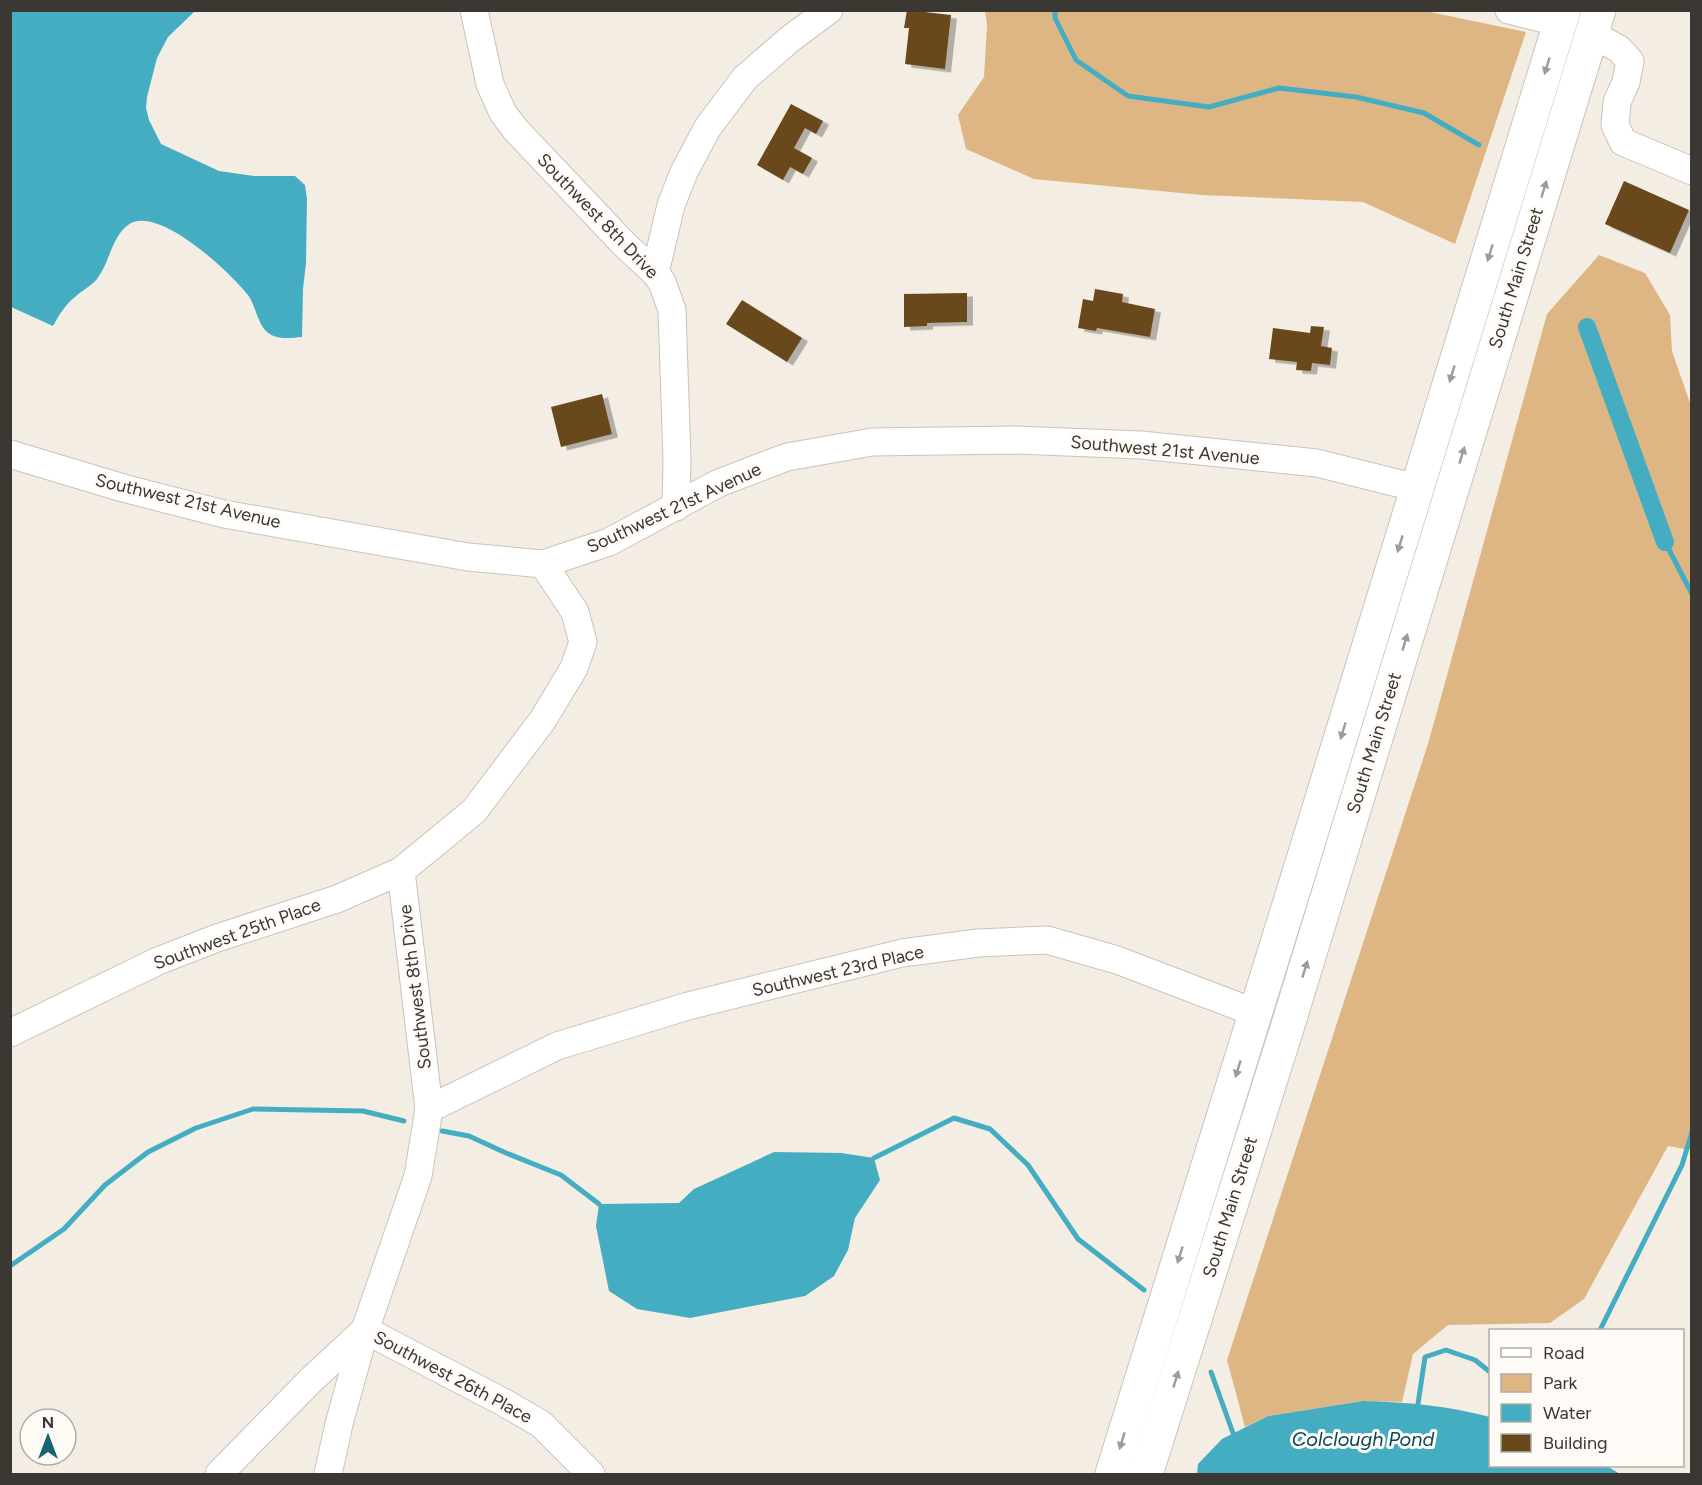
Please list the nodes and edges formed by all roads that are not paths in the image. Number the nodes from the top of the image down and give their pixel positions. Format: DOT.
graph roads {
  1 [pos="474,10"];
  2 [pos="829,10"];
  3 [pos="1509,10"];
  4 [pos="1563,17"];
  5 [pos="1595,22"];
  6 [pos="1692,171"];
  7 [pos="655,273"];
  8 [pos="10,454"];
  9 [pos="1417,489"];
  10 [pos="1448,502"];
  11 [pos="676,507"];
  12 [pos="543,564"];
  13 [pos="401,871"];
  14 [pos="1256,1013"];
  15 [pos="1288,1025"];
  16 [pos="10,1033"];
  17 [pos="429,1109"];
  18 [pos="365,1330"];
  19 [pos="219,1474"];
  20 [pos="328,1474"];
  21 [pos="591,1474"];
  22 [pos="1112,1474"];
  23 [pos="1146,1474"];
  1 -- 7 [label="street, Southwest 8th Drive"];
  2 -- 7 [label="street"];
  3 -- 4 [label="street"];
  4 -- 5 [label="main road"];
  4 -- 9 [label="main road, South Main Street, one-way"];
  5 -- 6 [label="street"];
  10 -- 5 [label="main road, South Main Street, one-way"];
  7 -- 11 [label="street, Southwest 8th Drive"];
  8 -- 12 [label="street, Southwest 21st Avenue"];
  9 -- 10 [label="main road"];
  9 -- 11 [label="street, Southwest 21st Avenue"];
  9 -- 14 [label="main road, South Main Street, one-way"];
  15 -- 10 [label="main road, South Main Street, one-way"];
  11 -- 12 [label="street, Southwest 21st Avenue"];
  12 -- 13 [label="street"];
  13 -- 16 [label="street, Southwest 25th Place"];
  13 -- 17 [label="street, Southwest 8th Drive"];
  14 -- 15 [label="main road"];
  14 -- 17 [label="street, Southwest 23rd Place"];
  14 -- 22 [label="main road, South Main Street, one-way"];
  23 -- 15 [label="main road, South Main Street, one-way"];
  17 -- 18 [label="street, Southwest 8th Drive"];
  18 -- 19 [label="street"];
  18 -- 20 [label="street, Southwest 8th Drive"];
  18 -- 21 [label="street, Southwest 26th Place"];
}
